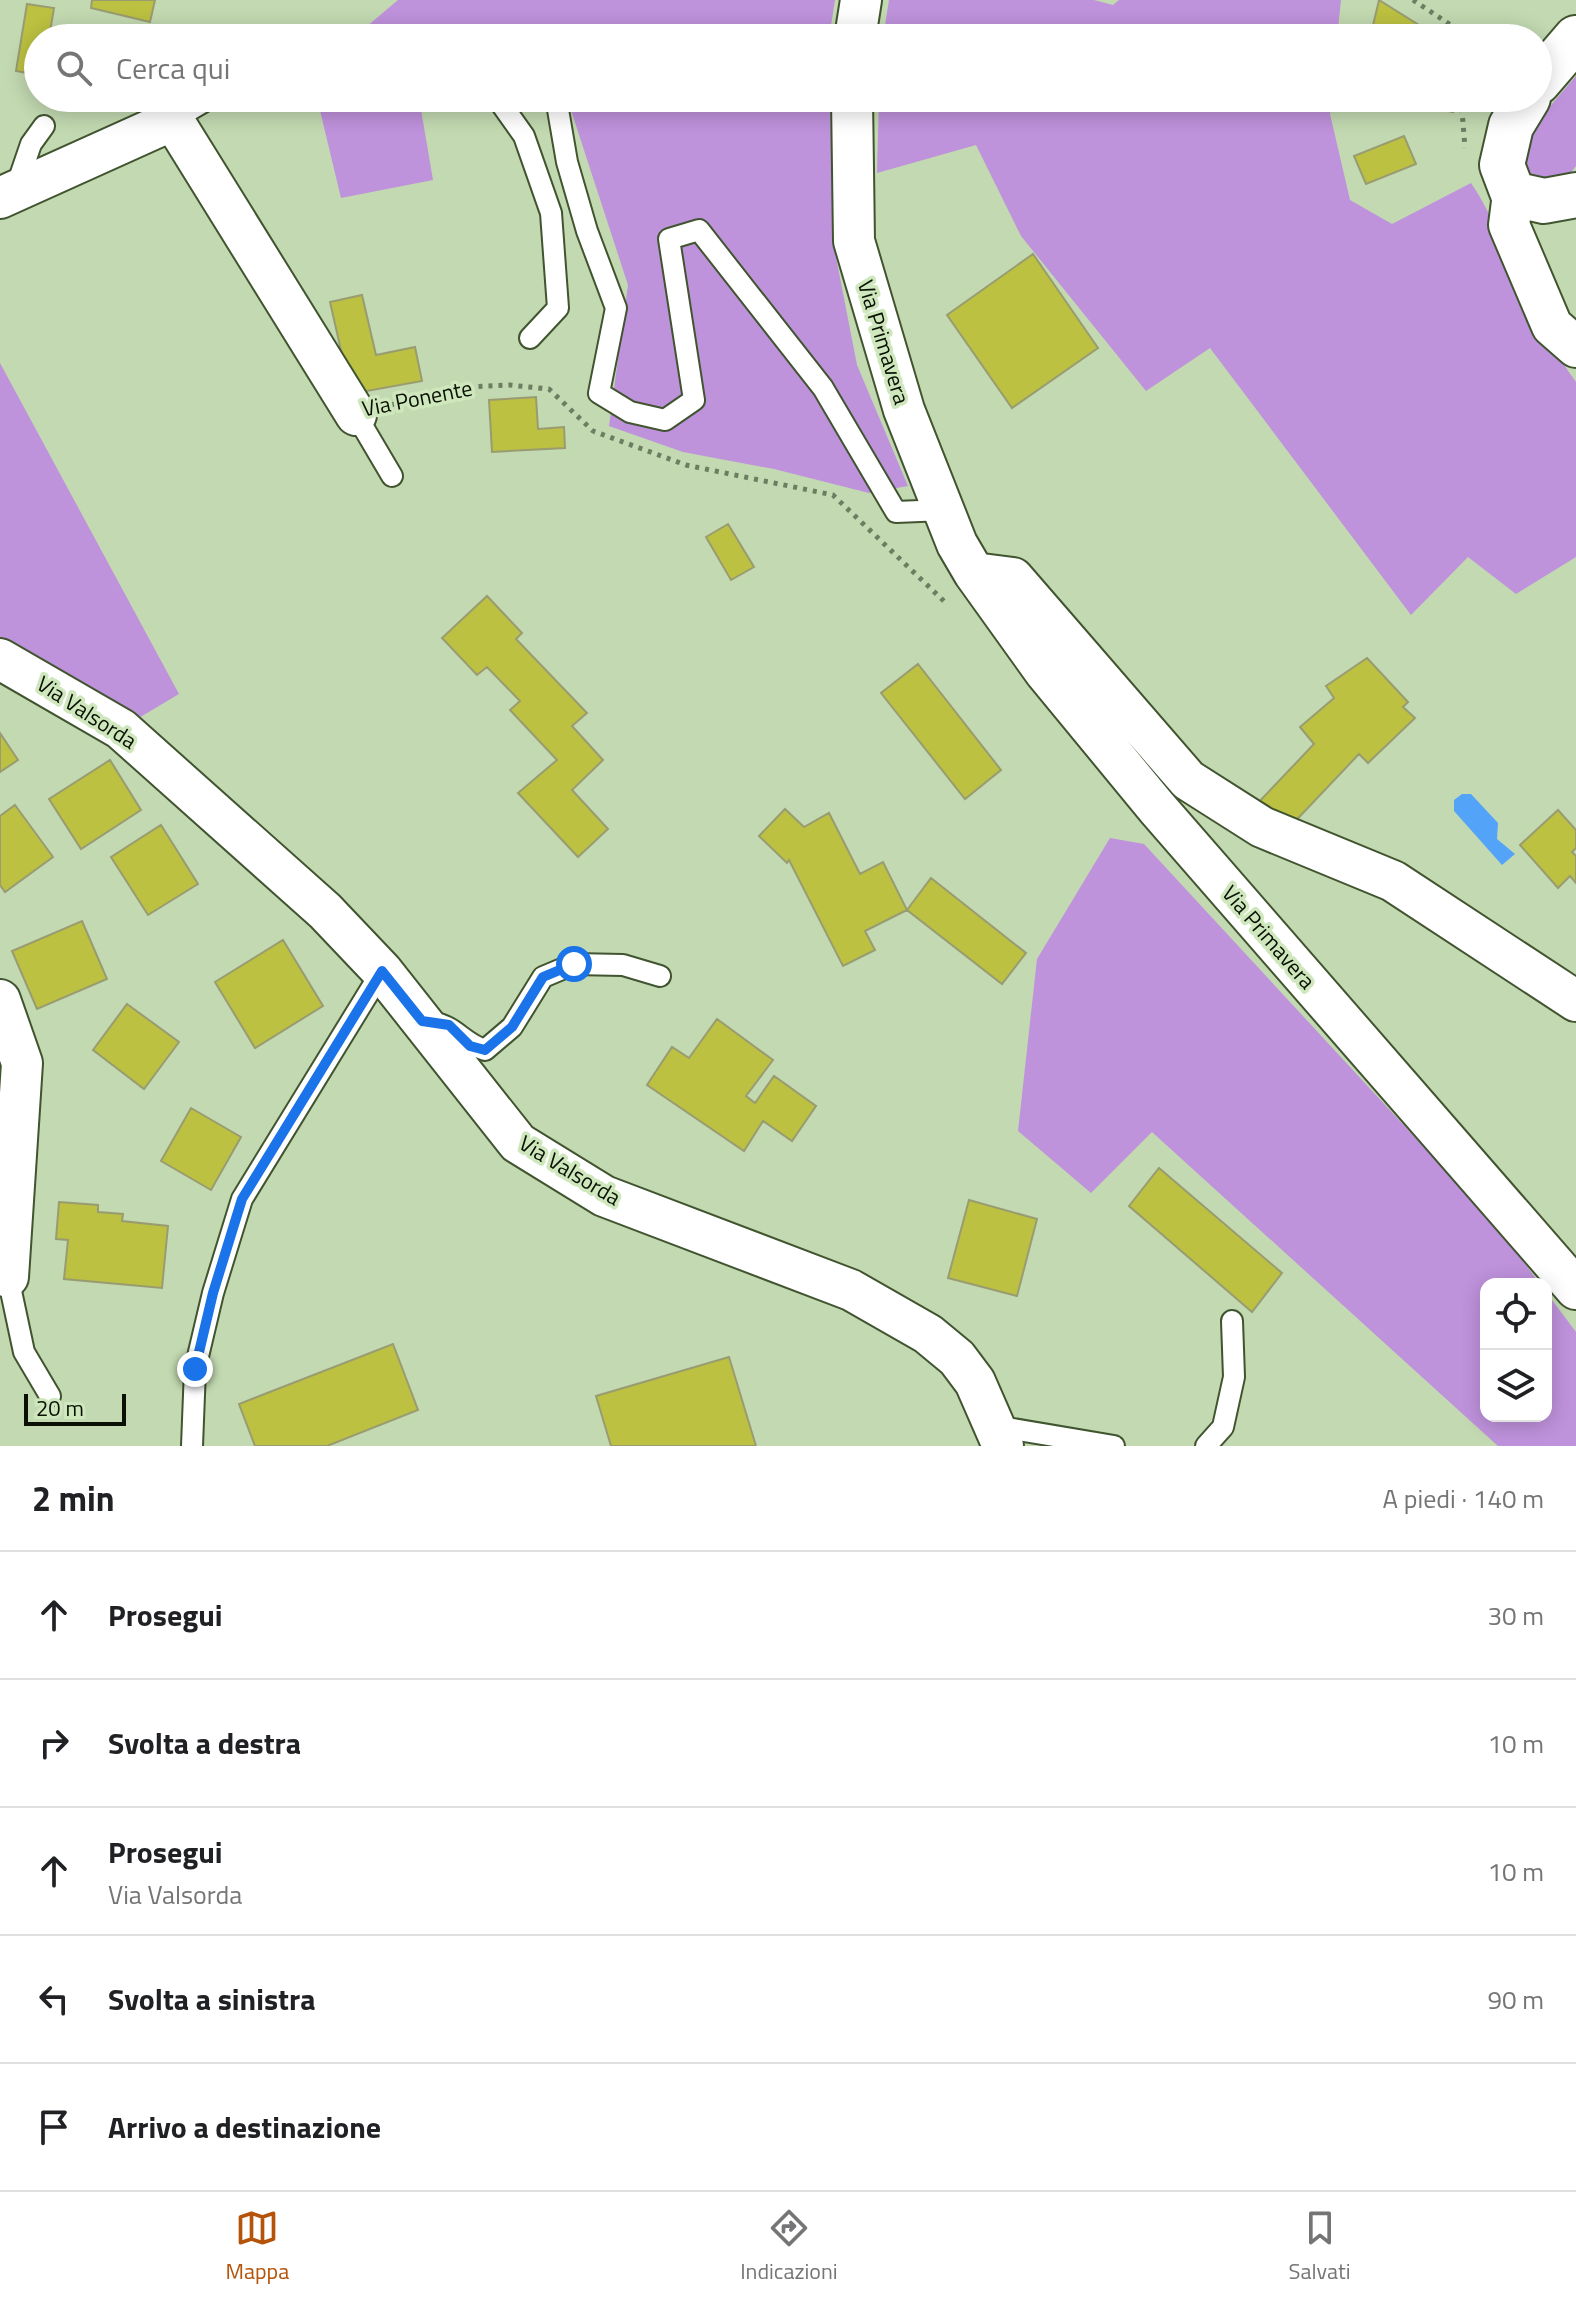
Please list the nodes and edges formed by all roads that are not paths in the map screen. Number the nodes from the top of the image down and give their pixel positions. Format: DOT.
graph roads {
  1 [pos="861,0"];
  2 [pos="857,24"];
  3 [pos="1576,38"];
  4 [pos="1552,66"];
  5 [pos="187,112"];
  6 [pos="507,112"];
  7 [pos="558,112"];
  8 [pos="852,112"];
  9 [pos="1520,112"];
  10 [pos="173,120"];
  11 [pos="44,126"];
  12 [pos="1513,194"];
  13 [pos="7,195"];
  14 [pos="1576,195"];
  15 [pos="530,338"];
  16 [pos="1576,347"];
  17 [pos="356,415"];
  18 [pos="392,476"];
  19 [pos="944,510"];
  20 [pos="974,573"];
  21 [pos="0,659"];
  22 [pos="382,971"];
  23 [pos="660,976"];
  24 [pos="0,1000"];
  25 [pos="1576,1001"];
  26 [pos="422,1021"];
  27 [pos="8,1277"];
  28 [pos="1576,1289"];
  29 [pos="1232,1321"];
  30 [pos="50,1396"];
  31 [pos="999,1436"];
  32 [pos="192,1446"];
  33 [pos="1114,1446"];
  34 [pos="1206,1446"];
  1 -- 2 [label="street"];
  3 -- 4 [label="street"];
  5 -- 10 [label="lane"];
  6 -- 15 [label="lane"];
  7 -- 19 [label="lane"];
  8 -- 19 [label="street, Via Primavera"];
  9 -- 12 [label="street"];
  10 -- 13 [label="street"];
  10 -- 17 [label="street, Via Ponente"];
  11 -- 13 [label="lane"];
  12 -- 14 [label="street"];
  12 -- 16 [label="street"];
  17 -- 18 [label="lane"];
  19 -- 20 [label="street, Via Primavera"];
  20 -- 25 [label="street"];
  20 -- 28 [label="street, Via Primavera"];
  21 -- 22 [label="street, Via Valsorda"];
  22 -- 26 [label="street, Via Valsorda"];
  22 -- 32 [label="lane"];
  23 -- 26 [label="lane"];
  24 -- 27 [label="street"];
  26 -- 31 [label="street, Via Valsorda"];
  27 -- 30 [label="lane"];
  29 -- 34 [label="lane"];
  31 -- 33 [label="lane"];
}
